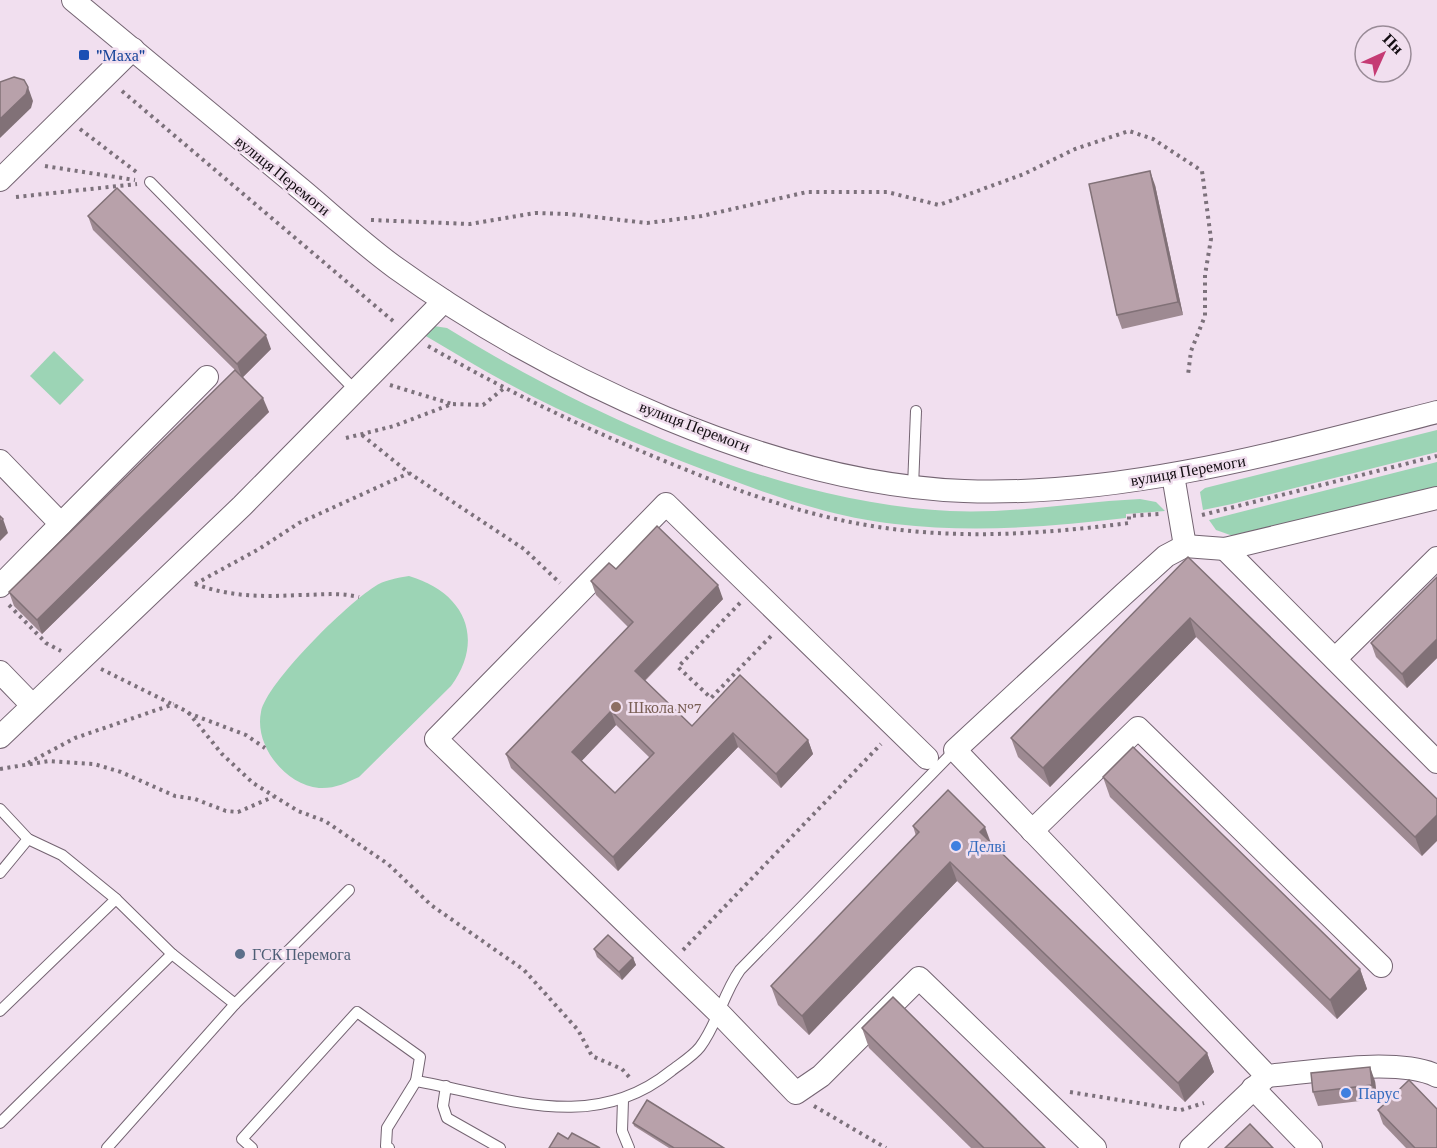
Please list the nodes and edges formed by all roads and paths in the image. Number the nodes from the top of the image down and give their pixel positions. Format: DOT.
graph roads {
  1 [pos="73,0"];
  2 [pos="133,50"];
  3 [pos="104,76"];
  4 [pos="63,116"];
  5 [pos="18,161"];
  6 [pos="150,182"];
  7 [pos="6,188"];
  8 [pos="340,222"];
  9 [pos="444,301"];
  10 [pos="410,336"];
  11 [pos="1188,375"];
  12 [pos="207,377"];
  13 [pos="361,385"];
  14 [pos="503,389"];
  15 [pos="452,404"];
  16 [pos="916,411"];
  17 [pos="1437,412"];
  18 [pos="362,435"];
  19 [pos="346,438"];
  20 [pos="1437,456"];
  21 [pos="0,461"];
  22 [pos="409,474"];
  23 [pos="1173,475"];
  24 [pos="913,487"];
  25 [pos="1437,498"];
  26 [pos="1180,516"];
  27 [pos="61,524"];
  28 [pos="1185,546"];
  29 [pos="1225,549"];
  30 [pos="1437,558"];
  31 [pos="4,594"];
  32 [pos="574,596"];
  33 [pos="359,597"];
  34 [pos="750,608"];
  35 [pos="775,632"];
  36 [pos="1335,659"];
  37 [pos="79,660"];
  38 [pos="0,672"];
  39 [pos="32,704"];
  40 [pos="174,704"];
  41 [pos="188,712"];
  42 [pos="0,737"];
  43 [pos="886,739"];
  44 [pos="265,748"];
  45 [pos="955,750"];
  46 [pos="927,759"];
  47 [pos="1437,762"];
  48 [pos="25,765"];
  49 [pos="0,769"];
  50 [pos="273,797"];
  51 [pos="0,809"];
  52 [pos="1032,831"];
  53 [pos="28,839"];
  54 [pos="0,873"];
  55 [pos="349,890"];
  56 [pos="116,899"];
  57 [pos="172,954"];
  58 [pos="668,966"];
  59 [pos="1381,966"];
  60 [pos="235,1004"];
  61 [pos="0,1011"];
  62 [pos="720,1014"];
  63 [pos="1437,1076"];
  64 [pos="416,1081"];
  65 [pos="446,1086"];
  66 [pos="1254,1087"];
  67 [pos="1068,1092"];
  68 [pos="796,1093"];
  69 [pos="638,1094"];
  70 [pos="623,1100"];
  71 [pos="0,1123"];
  72 [pos="387,1147"];
  73 [pos="107,1148"];
  74 [pos="252,1148"];
  75 [pos="500,1148"];
  76 [pos="629,1148"];
  77 [pos="886,1148"];
  78 [pos="1095,1148"];
  79 [pos="1191,1148"];
  80 [pos="1311,1148"];
  1 -- 2 [label="street, вулиця Перемоги"];
  2 -- 3 [label="street"];
  2 -- 8 [label="street, вулиця Перемоги"];
  3 -- 4 [label="street"];
  3 -- 10 [label="path"];
  4 -- 5 [label="street"];
  4 -- 6 [label="path"];
  5 -- 6 [label="path"];
  5 -- 7 [label="street"];
  6 -- 7 [label="path"];
  6 -- 13 [label="lane"];
  8 -- 9 [label="street, вулиця Перемоги"];
  8 -- 11 [label="path"];
  9 -- 10 [label="street"];
  9 -- 24 [label="street, вулиця Перемоги"];
  10 -- 13 [label="street"];
  10 -- 14 [label="path"];
  12 -- 27 [label="street"];
  13 -- 15 [label="path"];
  13 -- 37 [label="street"];
  14 -- 15 [label="path"];
  14 -- 26 [label="path"];
  15 -- 18 [label="path"];
  16 -- 24 [label="lane"];
  17 -- 23 [label="street, вулиця Перемоги"];
  18 -- 19 [label="path"];
  18 -- 22 [label="path"];
  20 -- 26 [label="path"];
  21 -- 27 [label="street"];
  22 -- 32 [label="path"];
  22 -- 33 [label="path"];
  23 -- 24 [label="street, вулиця Перемоги"];
  23 -- 26 [label="street"];
  25 -- 29 [label="street"];
  26 -- 28 [label="street"];
  27 -- 31 [label="street"];
  28 -- 29 [label="street"];
  28 -- 45 [label="street"];
  29 -- 36 [label="street"];
  30 -- 36 [label="street"];
  31 -- 37 [label="path"];
  32 -- 46 [label="street"];
  32 -- 58 [label="street"];
  34 -- 35 [label="path"];
  36 -- 47 [label="street"];
  37 -- 39 [label="street"];
  37 -- 40 [label="path"];
  38 -- 39 [label="street"];
  39 -- 42 [label="street"];
  40 -- 41 [label="path"];
  40 -- 48 [label="path"];
  41 -- 44 [label="path"];
  41 -- 50 [label="path"];
  43 -- 58 [label="path"];
  45 -- 52 [label="street"];
  45 -- 62 [label="lane"];
  48 -- 49 [label="path"];
  48 -- 50 [label="path"];
  50 -- 69 [label="path"];
  51 -- 53 [label="lane"];
  52 -- 59 [label="street"];
  52 -- 66 [label="street"];
  53 -- 54 [label="lane"];
  53 -- 56 [label="lane"];
  55 -- 60 [label="lane"];
  56 -- 57 [label="lane"];
  56 -- 61 [label="lane"];
  57 -- 60 [label="lane"];
  57 -- 71 [label="lane"];
  58 -- 62 [label="street"];
  60 -- 73 [label="lane"];
  62 -- 68 [label="street"];
  62 -- 69 [label="lane"];
  63 -- 66 [label="street"];
  64 -- 65 [label="lane"];
  64 -- 72 [label="lane"];
  64 -- 74 [label="lane"];
  65 -- 70 [label="lane"];
  65 -- 75 [label="lane"];
  66 -- 67 [label="path"];
  66 -- 79 [label="street"];
  66 -- 80 [label="street"];
  68 -- 77 [label="path"];
  68 -- 78 [label="street"];
  69 -- 70 [label="lane"];
  70 -- 76 [label="lane"];
}
